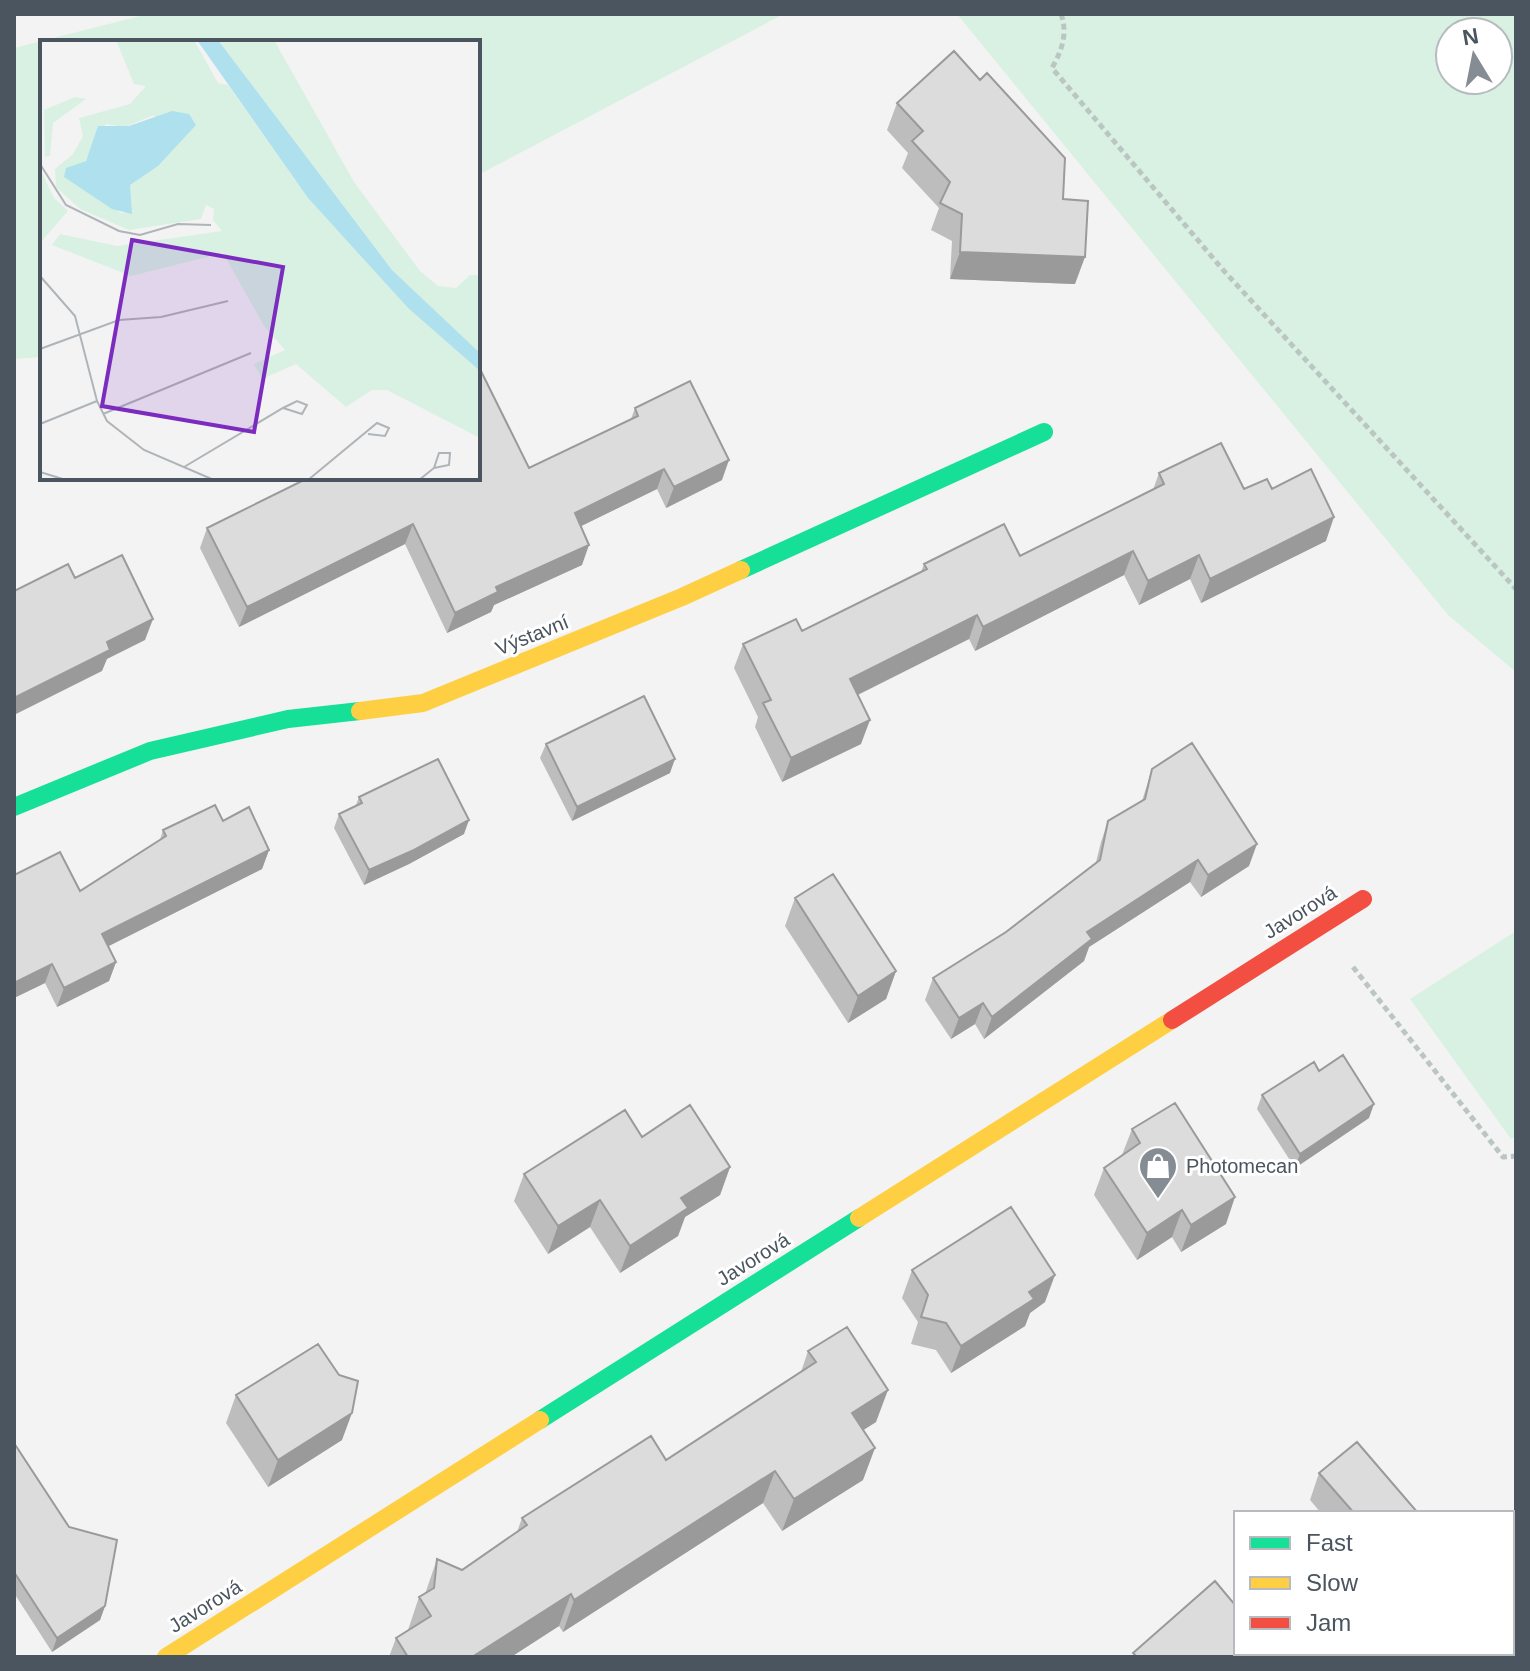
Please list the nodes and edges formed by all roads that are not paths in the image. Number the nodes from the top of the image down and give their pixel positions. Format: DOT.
graph roads {
  1 [pos="1044,432"];
  2 [pos="14,807"];
  3 [pos="1363,899"];
  4 [pos="166,1657"];
  1 -- 2 [label="street, Výstavní"];
  3 -- 4 [label="street, Javorová"];
}
